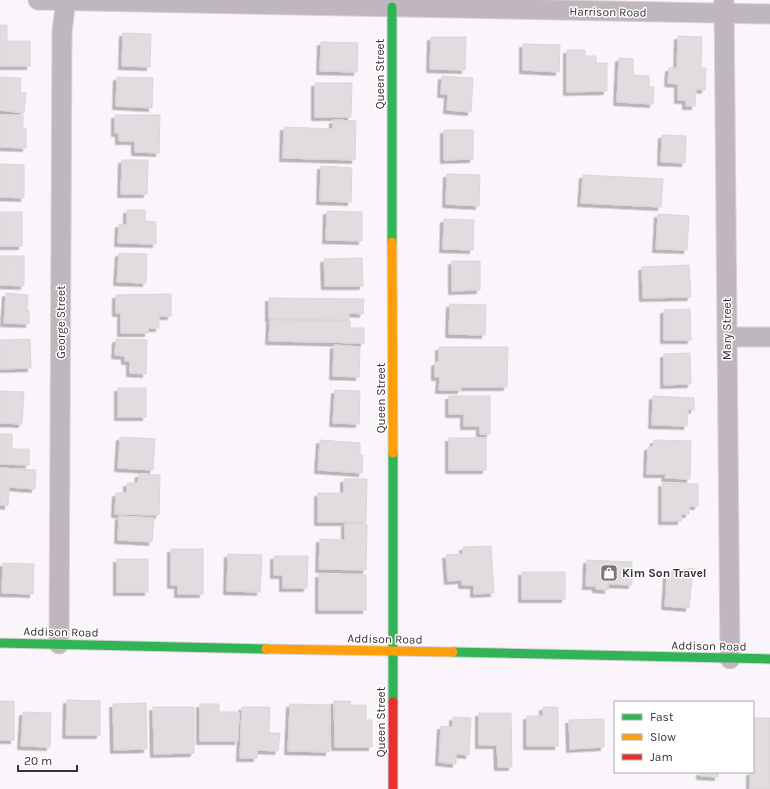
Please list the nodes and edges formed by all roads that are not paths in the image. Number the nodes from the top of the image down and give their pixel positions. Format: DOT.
graph roads {
  1 [pos="38,0"];
  2 [pos="66,0"];
  3 [pos="392,7"];
  4 [pos="724,7"];
  5 [pos="770,14"];
  6 [pos="727,337"];
  7 [pos="770,337"];
  8 [pos="0,643"];
  9 [pos="59,644"];
  10 [pos="393,651"];
  11 [pos="730,659"];
  12 [pos="770,659"];
  13 [pos="393,789"];
  1 -- 2 [label="street, Harrison Road"];
  2 -- 3 [label="street, Harrison Road"];
  2 -- 9 [label="street, George Street"];
  3 -- 4 [label="street, Harrison Road"];
  3 -- 10 [label="street, Queen Street"];
  4 -- 5 [label="street, Harrison Road"];
  4 -- 6 [label="street, Mary Street"];
  6 -- 7 [label="street"];
  6 -- 11 [label="street, Mary Street"];
  8 -- 9 [label="street, Addison Road"];
  9 -- 10 [label="street, Addison Road"];
  10 -- 11 [label="street, Addison Road"];
  10 -- 13 [label="street, Queen Street"];
  11 -- 12 [label="street, Addison Road"];
}
